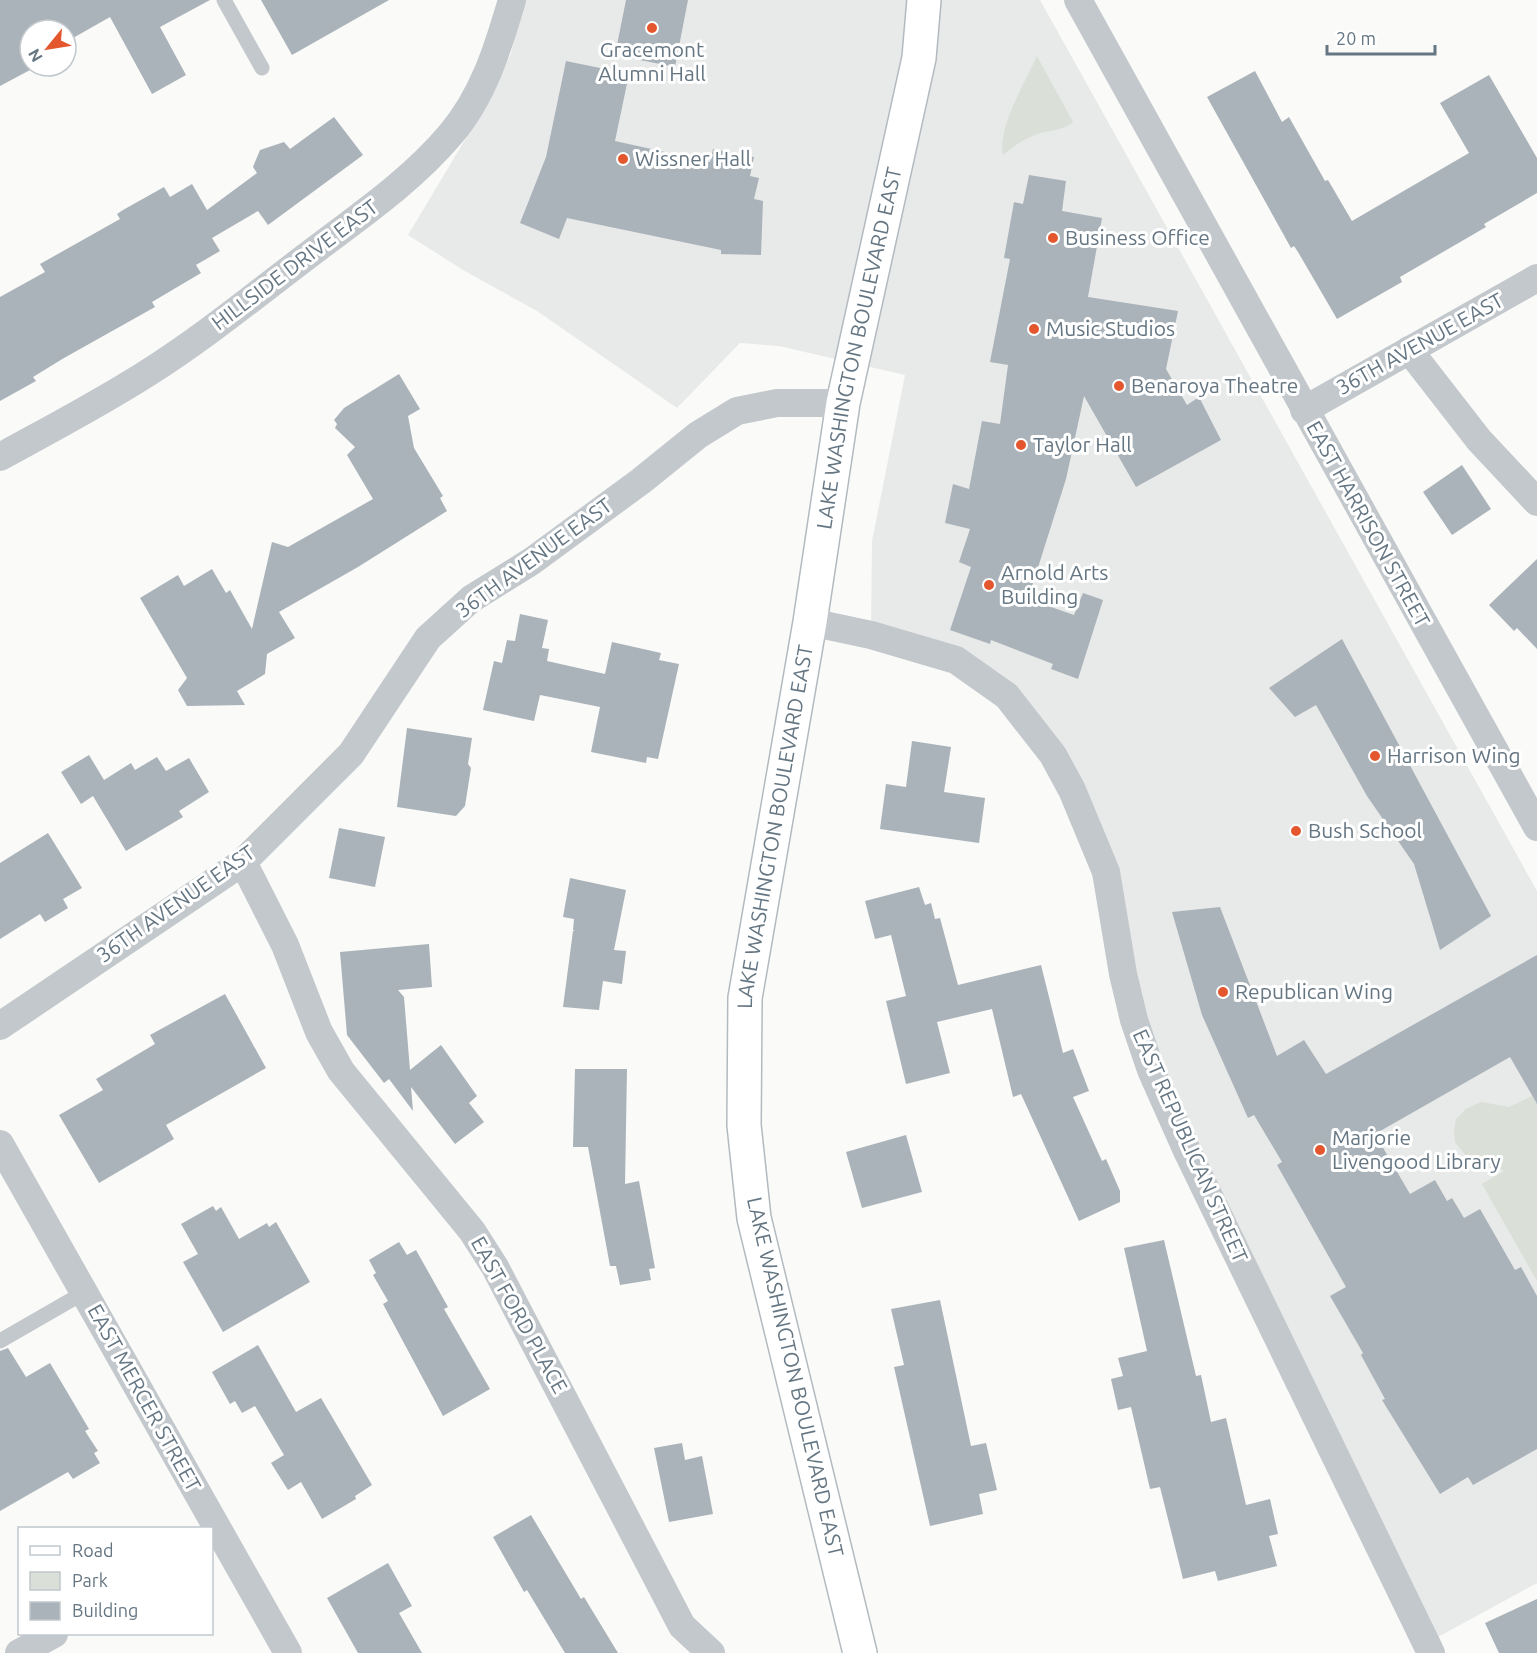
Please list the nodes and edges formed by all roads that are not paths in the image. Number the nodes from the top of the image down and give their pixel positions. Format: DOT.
graph roads {
  1 [pos="224,0"];
  2 [pos="512,0"];
  3 [pos="924,0"];
  4 [pos="1078,0"];
  5 [pos="262,68"];
  6 [pos="1537,278"];
  7 [pos="1409,350"];
  8 [pos="843,403"];
  9 [pos="1304,410"];
  10 [pos="0,457"];
  11 [pos="1537,502"];
  12 [pos="810,622"];
  13 [pos="1537,827"];
  14 [pos="243,862"];
  15 [pos="0,1026"];
  16 [pos="0,1144"];
  17 [pos="85,1292"];
  18 [pos="0,1341"];
  19 [pos="209,1527"];
  20 [pos="217,1542"];
  21 [pos="52,1635"];
  22 [pos="19,1653"];
  23 [pos="288,1653"];
  24 [pos="711,1653"];
  25 [pos="860,1653"];
  26 [pos="1431,1653"];
  1 -- 5 [label="lane"];
  2 -- 10 [label="street, HILLSIDE DRIVE EAST"];
  3 -- 8 [label="main road, LAKE WASHINGTON BOULEVARD EAST"];
  4 -- 9 [label="street, EAST HARRISON STREET"];
  6 -- 7 [label="street, 36TH AVENUE EAST"];
  7 -- 9 [label="street, 36TH AVENUE EAST"];
  7 -- 11 [label="street"];
  8 -- 12 [label="main road, LAKE WASHINGTON BOULEVARD EAST"];
  8 -- 14 [label="street, 36TH AVENUE EAST"];
  9 -- 13 [label="street, EAST HARRISON STREET"];
  12 -- 25 [label="main road, LAKE WASHINGTON BOULEVARD EAST"];
  12 -- 26 [label="street, EAST REPUBLICAN STREET"];
  14 -- 15 [label="street, 36TH AVENUE EAST"];
  14 -- 24 [label="street, EAST FORD PLACE"];
  16 -- 17 [label="street, EAST MERCER STREET"];
  17 -- 18 [label="lane"];
  17 -- 19 [label="street, EAST MERCER STREET"];
  20 -- 23 [label="street, EAST MERCER STREET"];
  21 -- 22 [label="street"];
}
